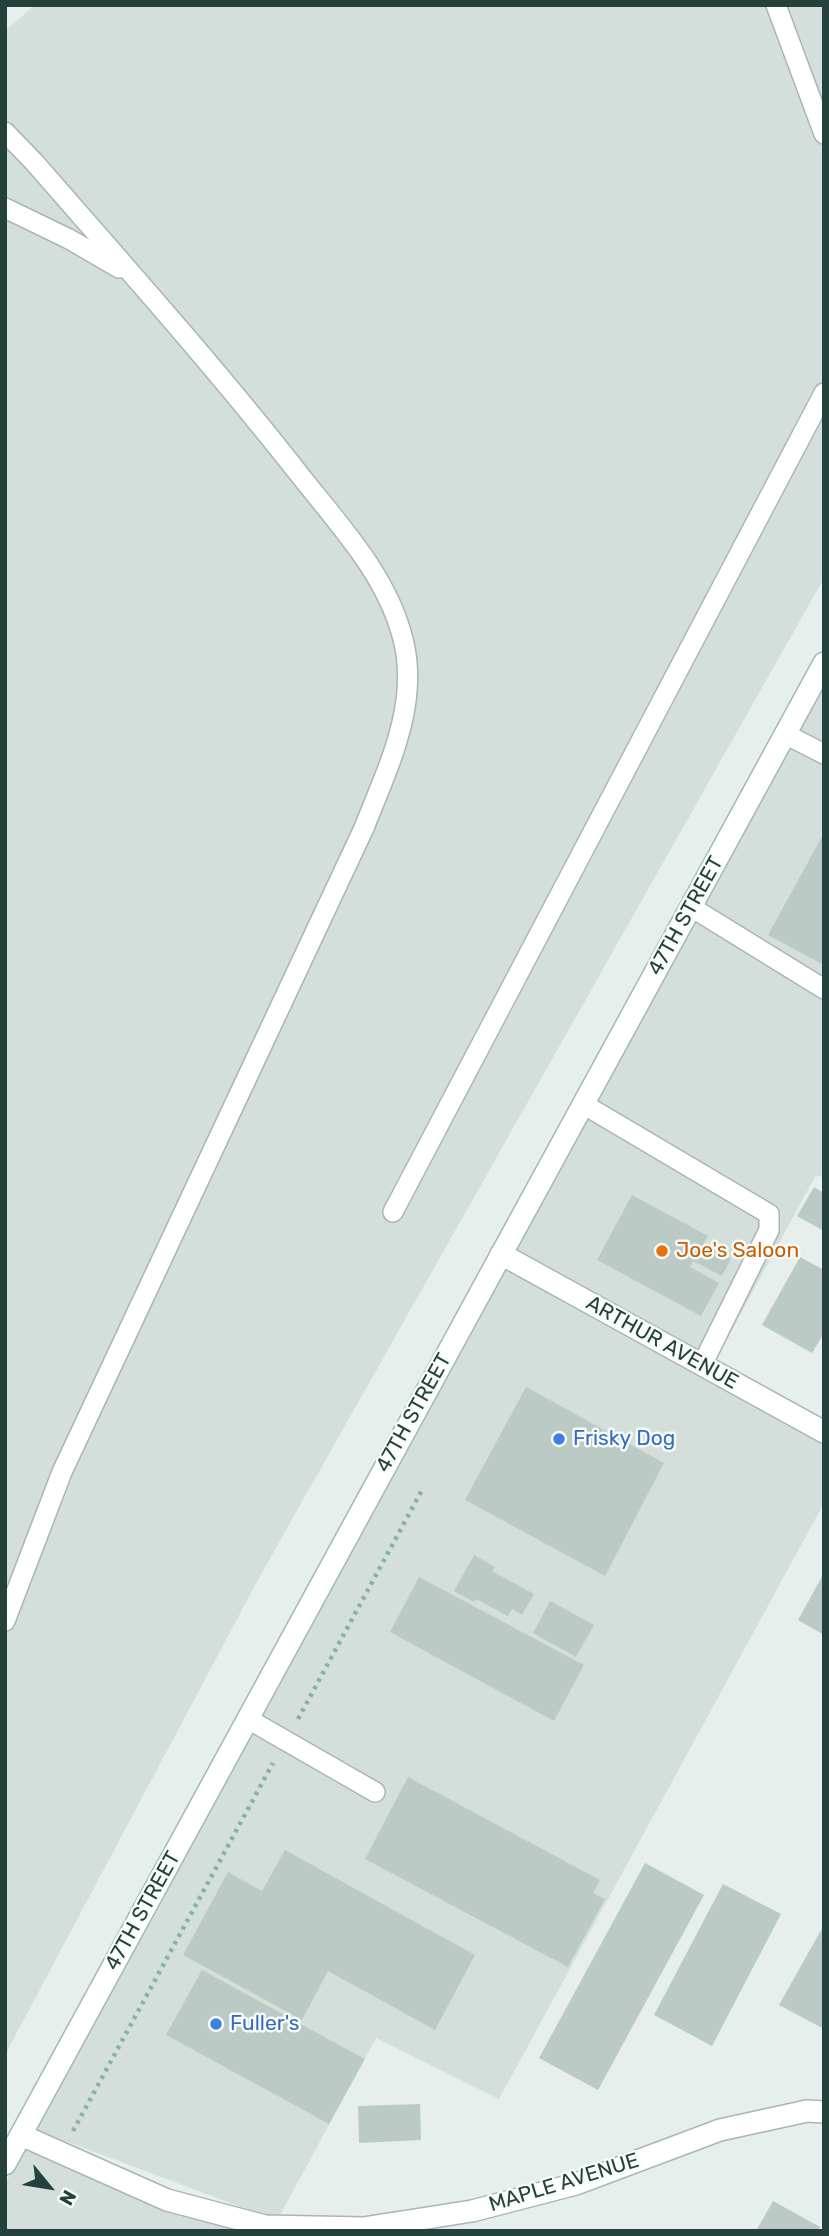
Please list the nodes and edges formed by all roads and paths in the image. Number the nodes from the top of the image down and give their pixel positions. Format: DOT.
graph roads {
  1 [pos="776,5"];
  2 [pos="5,132"];
  3 [pos="824,134"];
  4 [pos="5,208"];
  5 [pos="134,276"];
  6 [pos="824,393"];
  7 [pos="824,663"];
  8 [pos="785,734"];
  9 [pos="824,754"];
  10 [pos="691,907"];
  11 [pos="824,989"];
  12 [pos="583,1104"];
  13 [pos="394,1212"];
  14 [pos="501,1254"];
  15 [pos="702,1365"];
  16 [pos="824,1432"];
  17 [pos="422,1490"];
  18 [pos="5,1621"];
  19 [pos="248,1719"];
  20 [pos="286,1741"];
  21 [pos="375,1792"];
  22 [pos="824,2112"];
  23 [pos="21,2136"];
  24 [pos="61,2153"];
  25 [pos="5,2164"];
  26 [pos="264,2228"];
  27 [pos="363,2229"];
  1 -- 3 [label="lane"];
  2 -- 5 [label="lane"];
  4 -- 5 [label="lane"];
  5 -- 18 [label="lane"];
  6 -- 13 [label="lane"];
  7 -- 8 [label="main road, 47TH STREET"];
  8 -- 9 [label="lane"];
  8 -- 10 [label="main road, 47TH STREET"];
  10 -- 11 [label="lane"];
  10 -- 12 [label="main road, 47TH STREET"];
  12 -- 14 [label="main road, 47TH STREET"];
  12 -- 15 [label="lane"];
  14 -- 15 [label="main road, ARTHUR AVENUE"];
  14 -- 19 [label="main road, 47TH STREET"];
  15 -- 16 [label="main road, ARTHUR AVENUE"];
  17 -- 20 [label="path"];
  19 -- 20 [label="lane"];
  19 -- 23 [label="main road, 47TH STREET"];
  20 -- 21 [label="lane"];
  20 -- 24 [label="path"];
  22 -- 27 [label="main road, MAPLE AVENUE"];
  23 -- 24 [label="main road, MAPLE AVENUE"];
  23 -- 25 [label="main road, 47TH STREET"];
  24 -- 26 [label="main road, MAPLE AVENUE"];
  26 -- 27 [label="main road, MAPLE AVENUE"];
}
